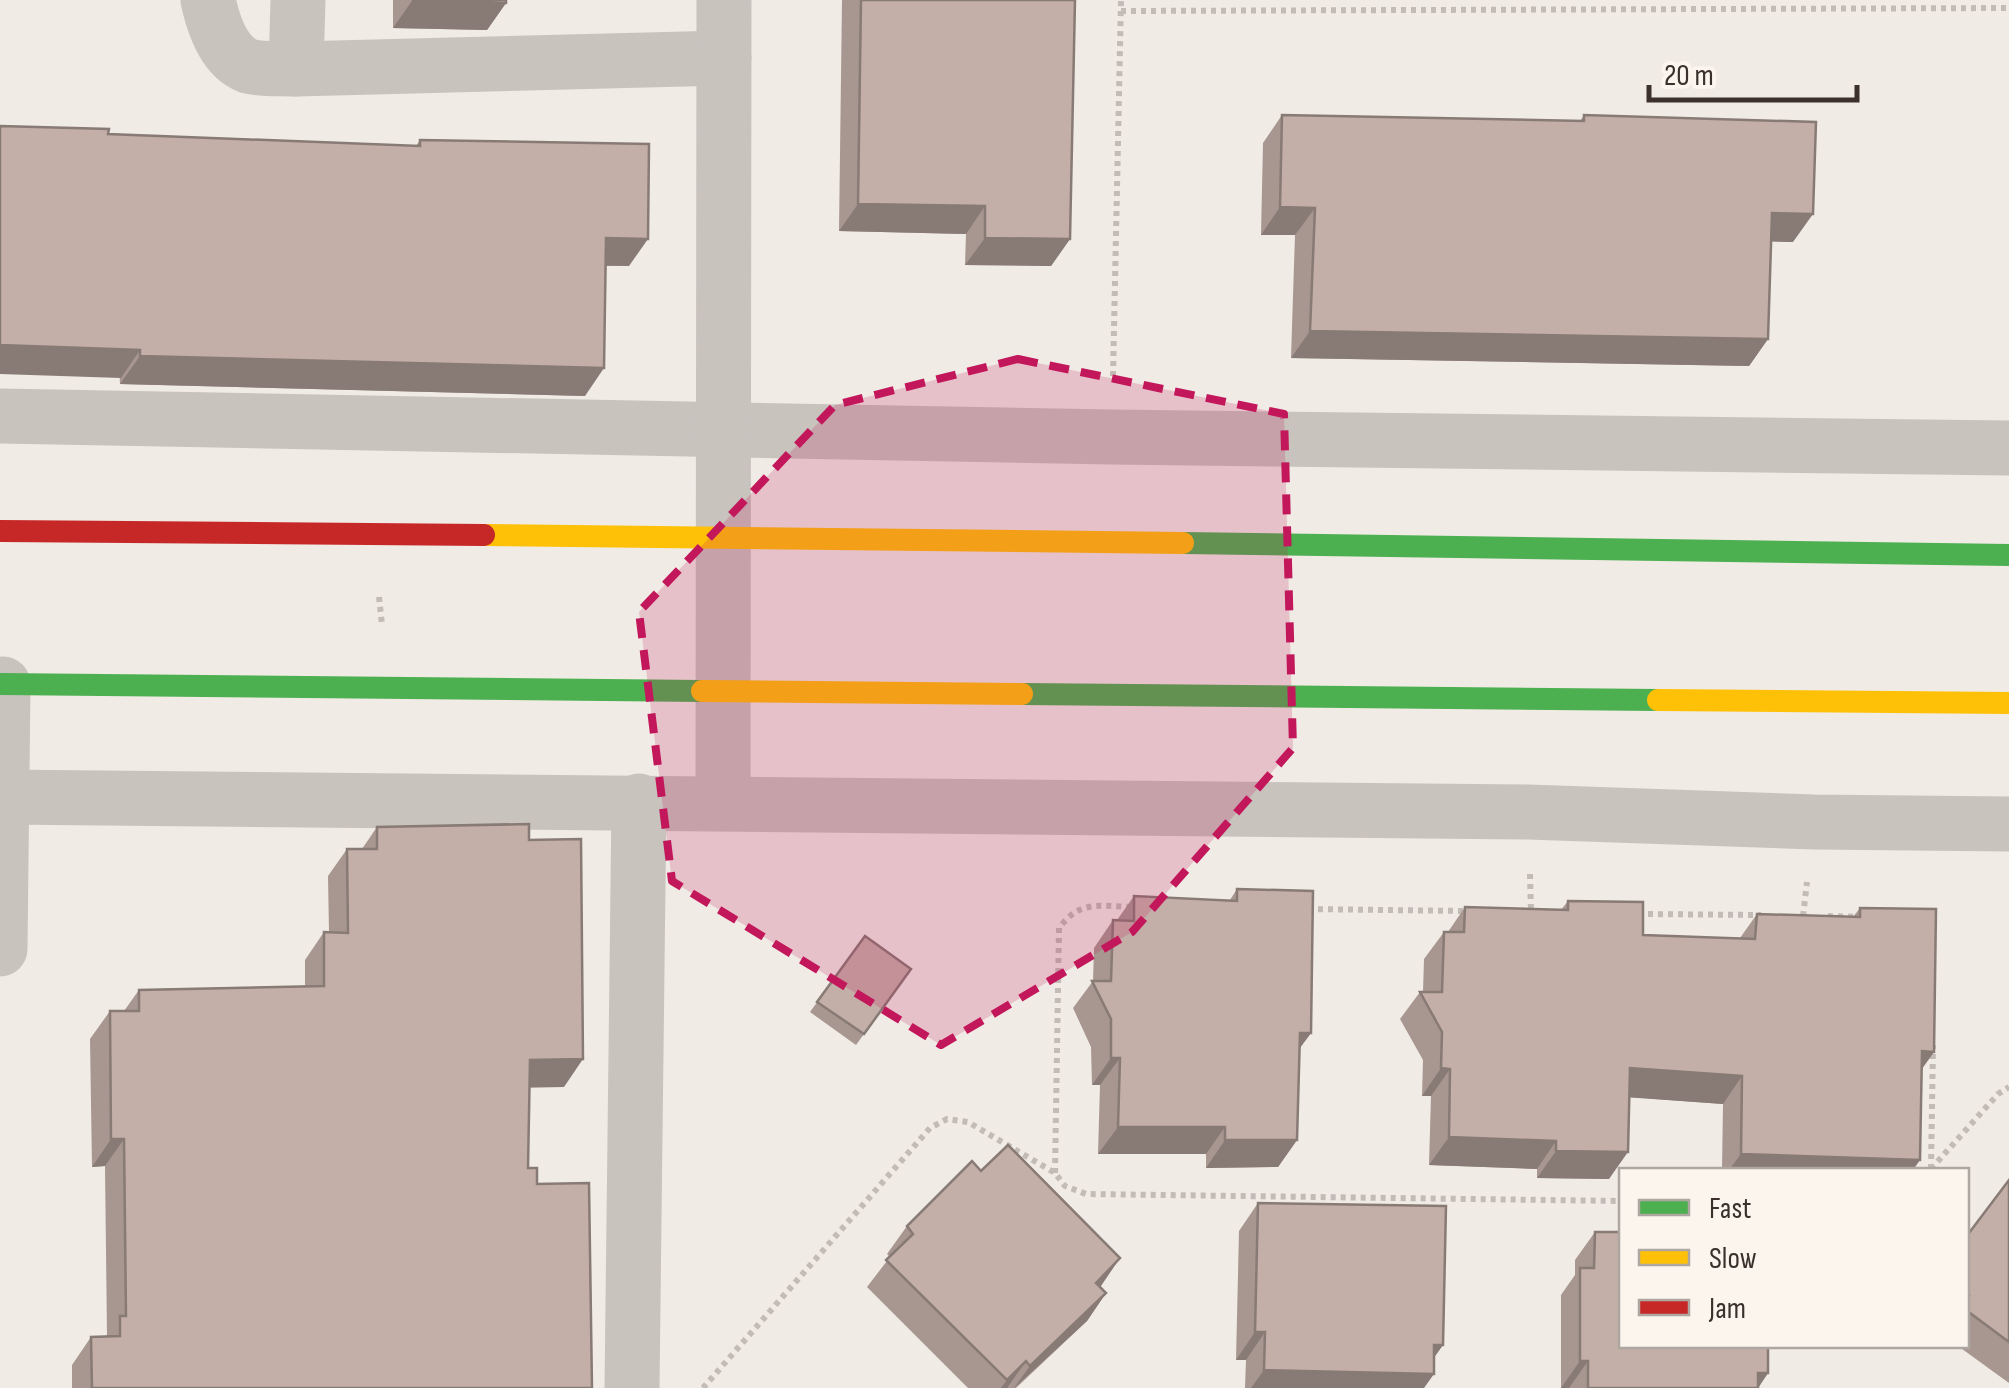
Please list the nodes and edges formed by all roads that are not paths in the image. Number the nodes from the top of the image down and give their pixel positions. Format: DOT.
graph roads {
  1 [pos="208,0"];
  2 [pos="298,0"];
  3 [pos="724,0"];
  4 [pos="724,58"];
  5 [pos="296,69"];
  6 [pos="0,416"];
  7 [pos="723,430"];
  8 [pos="2009,448"];
  9 [pos="0,530"];
  10 [pos="723,537"];
  11 [pos="2009,555"];
  12 [pos="2,684"];
  13 [pos="723,690"];
  14 [pos="2009,703"];
  15 [pos="1,797"];
  16 [pos="638,801"];
  17 [pos="723,802"];
  18 [pos="2009,824"];
  19 [pos="0,949"];
  20 [pos="632,1388"];
  1 -- 5 [label="street"];
  2 -- 5 [label="street"];
  3 -- 4 [label="street"];
  4 -- 5 [label="street"];
  4 -- 7 [label="street"];
  6 -- 7 [label="street"];
  7 -- 8 [label="street"];
  7 -- 10 [label="street"];
  9 -- 10 [label="street"];
  10 -- 11 [label="street"];
  10 -- 13 [label="street"];
  12 -- 13 [label="street"];
  12 -- 15 [label="street"];
  13 -- 14 [label="street"];
  13 -- 17 [label="street"];
  15 -- 16 [label="street"];
  15 -- 19 [label="street"];
  16 -- 17 [label="street"];
  16 -- 20 [label="street"];
  17 -- 18 [label="street"];
}
